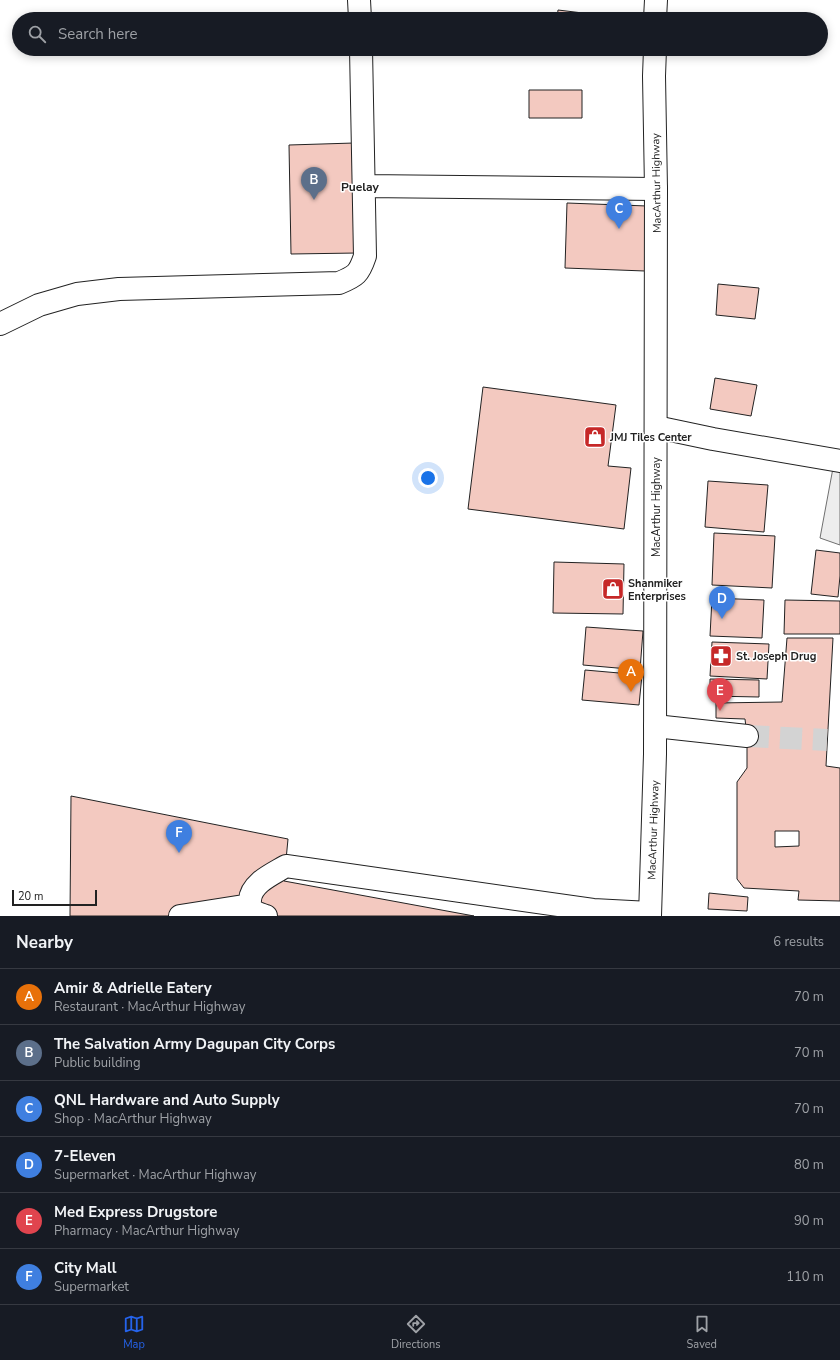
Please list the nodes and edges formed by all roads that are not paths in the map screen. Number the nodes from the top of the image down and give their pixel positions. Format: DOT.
graph roads {
  1 [pos="359,0"];
  2 [pos="656,0"];
  3 [pos="360,12"];
  4 [pos="655,12"];
  5 [pos="361,56"];
  6 [pos="655,56"];
  7 [pos="364,186"];
  8 [pos="656,189"];
  9 [pos="0,324"];
  10 [pos="656,427"];
  11 [pos="840,461"];
  12 [pos="655,726"];
  13 [pos="747,736"];
  14 [pos="258,911"];
  15 [pos="592,913"];
  16 [pos="650,915"];
  17 [pos="180,916"];
  1 -- 3 [label="street"];
  2 -- 4 [label="street"];
  5 -- 7 [label="street"];
  6 -- 8 [label="street, MacArthur Highway"];
  7 -- 8 [label="street"];
  7 -- 9 [label="street"];
  8 -- 10 [label="street, MacArthur Highway"];
  10 -- 11 [label="street"];
  10 -- 12 [label="street, MacArthur Highway"];
  12 -- 13 [label="street"];
  12 -- 16 [label="street, MacArthur Highway"];
  14 -- 15 [label="street"];
  14 -- 17 [label="street"];
  15 -- 16 [label="street"];
}
